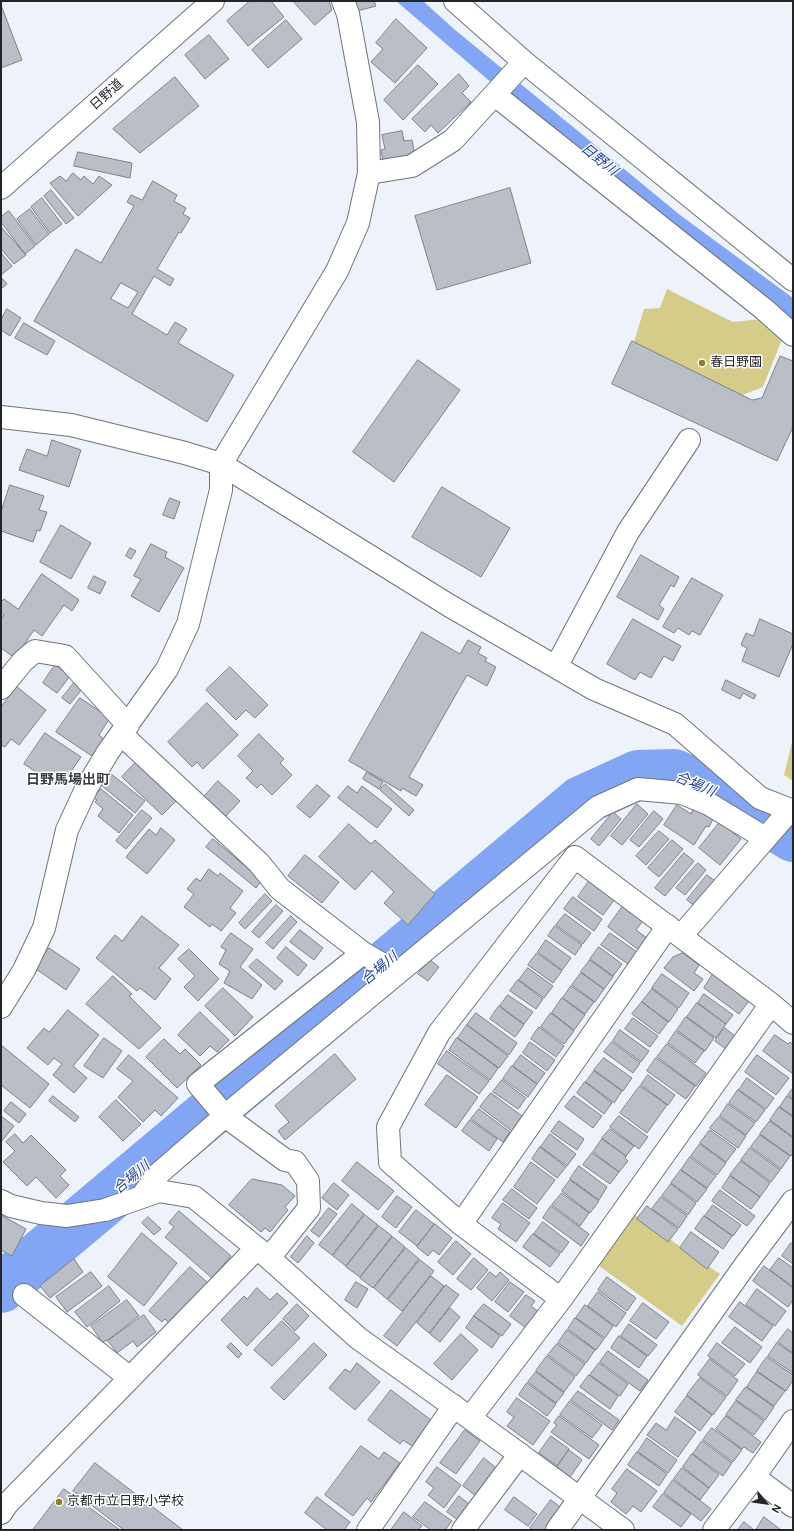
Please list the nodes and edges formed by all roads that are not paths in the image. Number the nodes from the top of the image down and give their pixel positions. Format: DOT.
graph roads {
  1 [pos="213,1"];
  2 [pos="343,1"];
  3 [pos="454,1"];
  4 [pos="521,66"];
  5 [pos="496,93"];
  6 [pos="369,173"];
  7 [pos="1,188"];
  8 [pos="793,280"];
  9 [pos="793,335"];
  10 [pos="1,417"];
  11 [pos="689,440"];
  12 [pos="221,464"];
  13 [pos="556,667"];
  14 [pos="1,688"];
  15 [pos="125,729"];
  16 [pos="779,823"];
  17 [pos="675,931"];
  18 [pos="382,963"];
  19 [pos="771,1004"];
  20 [pos="1,1007"];
  21 [pos="793,1023"];
  22 [pos="220,1109"];
  23 [pos="143,1195"];
  24 [pos="1,1201"];
  25 [pos="793,1201"];
  26 [pos="461,1224"];
  27 [pos="263,1253"];
  28 [pos="24,1295"];
  29 [pos="562,1299"];
  30 [pos="130,1378"];
  31 [pos="462,1412"];
  32 [pos="793,1421"];
  33 [pos="520,1454"];
  34 [pos="754,1477"];
  35 [pos="581,1499"];
  36 [pos="3,1505"];
  37 [pos="793,1506"];
  38 [pos="368,1530"];
  39 [pos="462,1530"];
  40 [pos="557,1530"];
  41 [pos="623,1530"];
  42 [pos="714,1530"];
  1 -- 7 [label="street, 日野道"];
  2 -- 6 [label="street"];
  3 -- 4 [label="street"];
  4 -- 5 [label="street"];
  4 -- 8 [label="street"];
  5 -- 6 [label="street"];
  5 -- 9 [label="street"];
  6 -- 12 [label="street"];
  10 -- 12 [label="street"];
  11 -- 13 [label="street"];
  12 -- 13 [label="street"];
  12 -- 15 [label="street"];
  13 -- 16 [label="street"];
  14 -- 15 [label="street"];
  15 -- 18 [label="street"];
  15 -- 20 [label="street"];
  16 -- 17 [label="street"];
  16 -- 18 [label="street"];
  17 -- 19 [label="street"];
  17 -- 26 [label="street"];
  17 -- 26 [label="street"];
  18 -- 22 [label="street"];
  18 -- 22 [label="street"];
  19 -- 21 [label="street"];
  19 -- 29 [label="street"];
  22 -- 23 [label="street"];
  22 -- 27 [label="street"];
  23 -- 24 [label="street"];
  23 -- 27 [label="street"];
  25 -- 35 [label="street"];
  26 -- 29 [label="street"];
  27 -- 30 [label="street"];
  27 -- 31 [label="street"];
  28 -- 30 [label="street"];
  29 -- 31 [label="street"];
  30 -- 36 [label="street"];
  31 -- 33 [label="street"];
  31 -- 38 [label="street"];
  32 -- 34 [label="street"];
  33 -- 35 [label="street"];
  33 -- 39 [label="street"];
  34 -- 37 [label="street"];
  34 -- 42 [label="street"];
  35 -- 40 [label="street"];
  35 -- 41 [label="street"];
}
